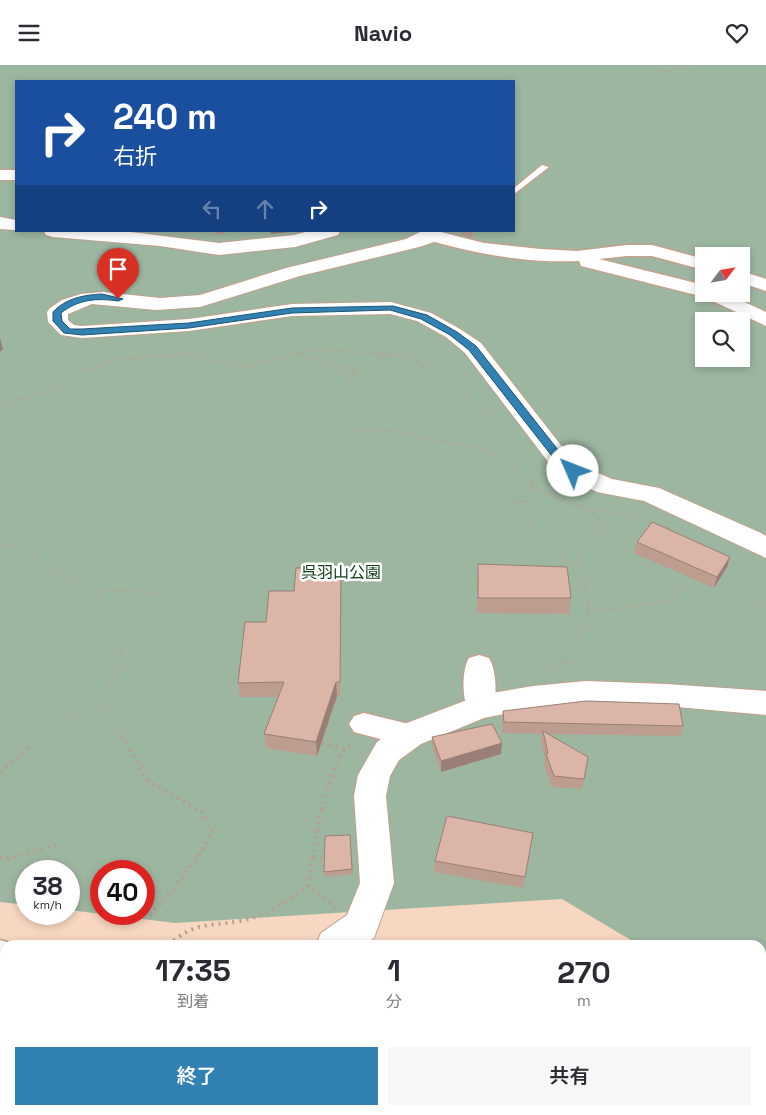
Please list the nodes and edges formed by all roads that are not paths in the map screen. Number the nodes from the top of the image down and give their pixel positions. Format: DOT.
graph roads {
  1 [pos="545,167"];
  2 [pos="0,175"];
  3 [pos="15,175"];
  4 [pos="515,191"];
  5 [pos="0,223"];
  6 [pos="15,225"];
  7 [pos="70,232"];
  8 [pos="327,232"];
  9 [pos="431,233"];
  10 [pos="121,235"];
  11 [pos="579,256"];
  12 [pos="695,262"];
  13 [pos="750,280"];
  14 [pos="766,285"];
  15 [pos="695,289"];
  16 [pos="731,303"];
  17 [pos="766,320"];
  18 [pos="766,549"];
  19 [pos="479,665"];
  20 [pos="766,703"];
  21 [pos="480,707"];
  22 [pos="341,940"];
  1 -- 4 [label="lane"];
  2 -- 3 [label="street"];
  5 -- 6 [label="street"];
  7 -- 10 [label="street"];
  8 -- 10 [label="street"];
  9 -- 11 [label="street"];
  9 -- 18 [label="street"];
  11 -- 12 [label="street"];
  11 -- 15 [label="street"];
  13 -- 14 [label="street"];
  16 -- 17 [label="street"];
  19 -- 21 [label="street"];
  20 -- 21 [label="street"];
  21 -- 22 [label="street"];
}
